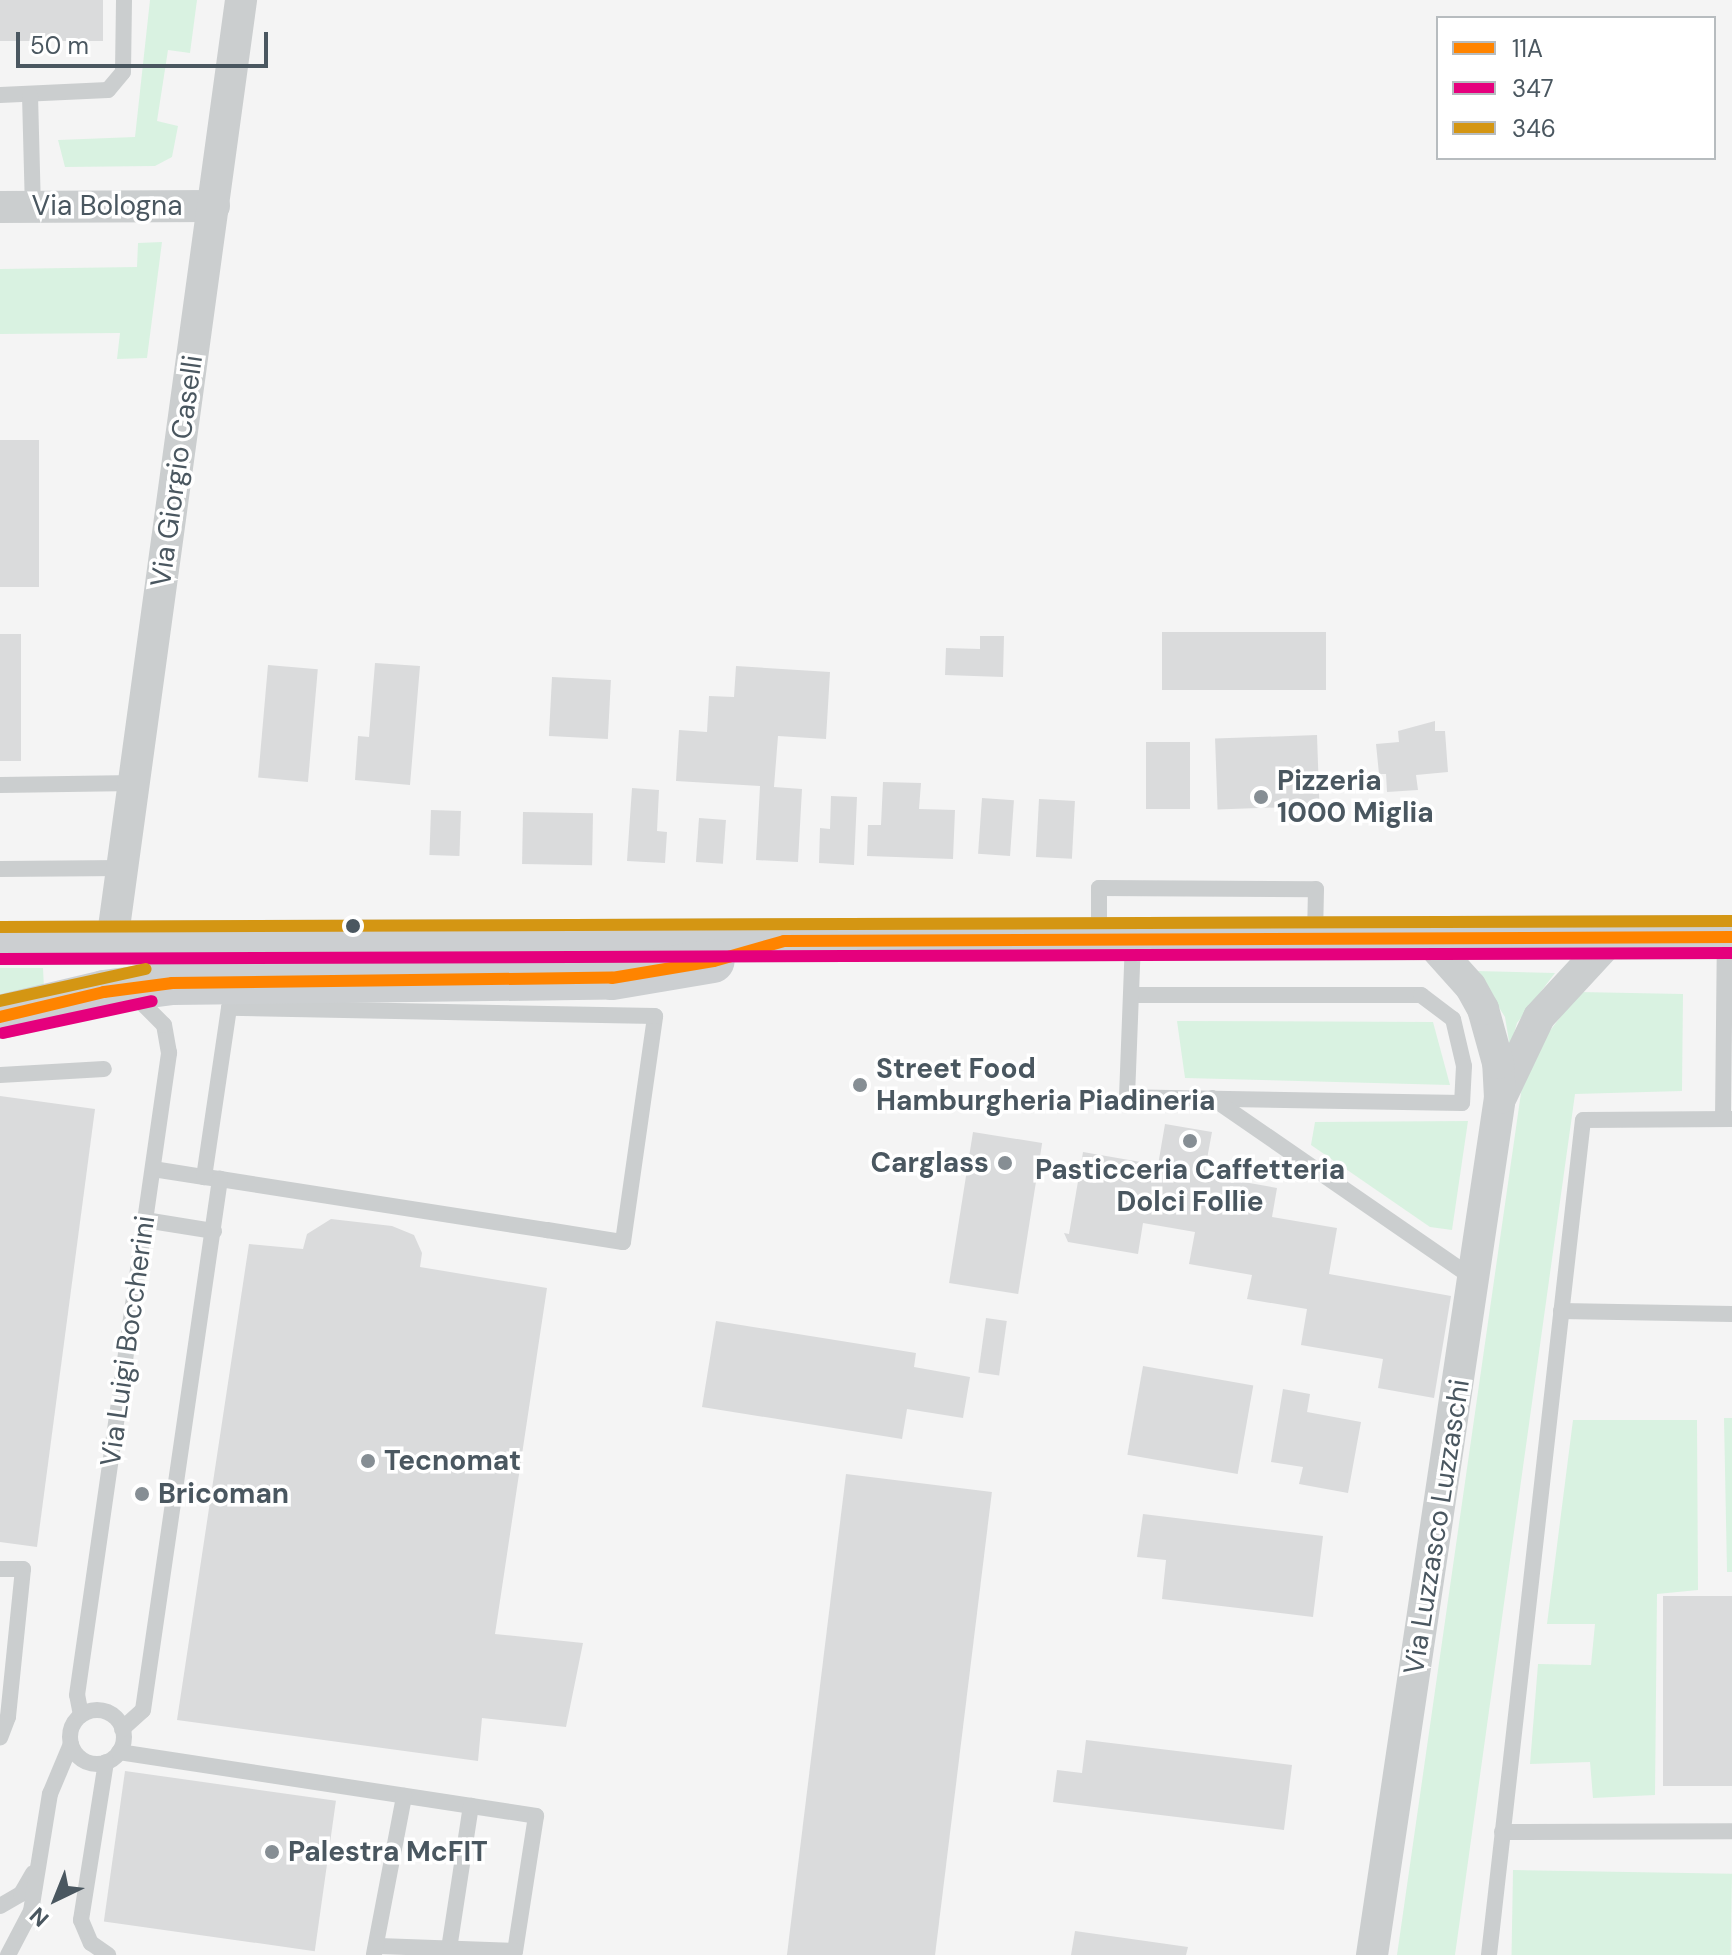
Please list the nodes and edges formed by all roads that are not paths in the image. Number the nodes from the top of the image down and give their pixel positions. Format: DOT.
graph roads {
  1 [pos="124,0"];
  2 [pos="241,0"];
  3 [pos="0,95"];
  4 [pos="30,95"];
  5 [pos="214,206"];
  6 [pos="0,207"];
  7 [pos="33,207"];
  8 [pos="135,783"];
  9 [pos="0,785"];
  10 [pos="123,868"];
  11 [pos="0,869"];
  12 [pos="1728,937"];
  13 [pos="1427,938"];
  14 [pos="1612,938"];
  15 [pos="1315,939"];
  16 [pos="1116,940"];
  17 [pos="784,941"];
  18 [pos="112,942"];
  19 [pos="0,943"];
  20 [pos="119,989"];
  21 [pos="1131,995"];
  22 [pos="51,1003"];
  23 [pos="0,1017"];
  24 [pos="104,1069"];
  25 [pos="0,1075"];
  26 [pos="1211,1098"];
  27 [pos="1500,1098"];
  28 [pos="1728,1119"];
  29 [pos="153,1169"];
  30 [pos="212,1178"];
  31 [pos="145,1220"];
  32 [pos="214,1231"];
  33 [pos="1474,1279"];
  34 [pos="1561,1311"];
  35 [pos="1732,1314"];
  36 [pos="0,1569"];
  37 [pos="81,1715"];
  38 [pos="122,1729"];
  39 [pos="0,1738"];
  40 [pos="71,1744"];
  41 [pos="113,1757"];
  42 [pos="404,1796"];
  43 [pos="471,1806"];
  44 [pos="1732,1831"];
  45 [pos="1502,1832"];
  46 [pos="40,1857"];
  47 [pos="0,1906"];
  48 [pos="449,1949"];
  49 [pos="376,1950"];
  50 [pos="8,1955"];
  51 [pos="108,1955"];
  52 [pos="1372,1955"];
  53 [pos="1489,1955"];
  1 -- 4 [label="lane"];
  2 -- 5 [label="street, Via Giorgio Caselli"];
  3 -- 4 [label="lane"];
  4 -- 7 [label="lane"];
  5 -- 7 [label="street, Via Bologna"];
  5 -- 8 [label="street, Via Giorgio Caselli"];
  6 -- 7 [label="street, Via Bologna"];
  8 -- 9 [label="lane"];
  8 -- 10 [label="street, Via Giorgio Caselli"];
  10 -- 11 [label="lane"];
  10 -- 18 [label="street, Via Giorgio Caselli"];
  12 -- 14 [label="main road"];
  12 -- 28 [label="lane"];
  13 -- 14 [label="main road"];
  13 -- 15 [label="main road"];
  13 -- 27 [label="street, Via Luzzasco Luzzaschi"];
  14 -- 27 [label="street, Via Luzzasco Luzzaschi"];
  15 -- 16 [label="main road"];
  15 -- 16 [label="lane"];
  16 -- 17 [label="main road"];
  16 -- 21 [label="lane"];
  17 -- 18 [label="main road"];
  17 -- 20 [label="main road"];
  18 -- 19 [label="main road"];
  18 -- 22 [label="main road"];
  20 -- 22 [label="main road"];
  20 -- 29 [label="lane, Via Luigi Boccherini"];
  21 -- 26 [label="lane"];
  21 -- 26 [label="lane"];
  22 -- 23 [label="main road"];
  24 -- 25 [label="lane"];
  26 -- 33 [label="lane"];
  27 -- 33 [label="street, Via Luzzasco Luzzaschi"];
  28 -- 34 [label="lane"];
  29 -- 30 [label="lane"];
  29 -- 31 [label="lane, Via Luigi Boccherini"];
  30 -- 30 [label="lane"];
  30 -- 32 [label="lane"];
  31 -- 32 [label="lane"];
  31 -- 37 [label="lane, Via Luigi Boccherini"];
  32 -- 38 [label="lane"];
  33 -- 52 [label="street, Via Luzzasco Luzzaschi"];
  34 -- 35 [label="lane"];
  34 -- 45 [label="lane"];
  36 -- 39 [label="lane"];
  37 -- 38 [label="lane"];
  37 -- 40 [label="lane, Via Luigi Boccherini"];
  38 -- 41 [label="lane"];
  40 -- 41 [label="lane"];
  40 -- 46 [label="lane, Via Luigi Boccherini"];
  41 -- 42 [label="lane"];
  41 -- 51 [label="lane"];
  42 -- 43 [label="lane"];
  42 -- 49 [label="lane"];
  43 -- 48 [label="lane"];
  43 -- 48 [label="lane"];
  44 -- 45 [label="lane"];
  45 -- 53 [label="lane"];
  46 -- 47 [label="lane, Via Luigi Boccherini"];
  46 -- 50 [label="lane, Via Luigi Boccherini"];
  48 -- 49 [label="lane"];
}
